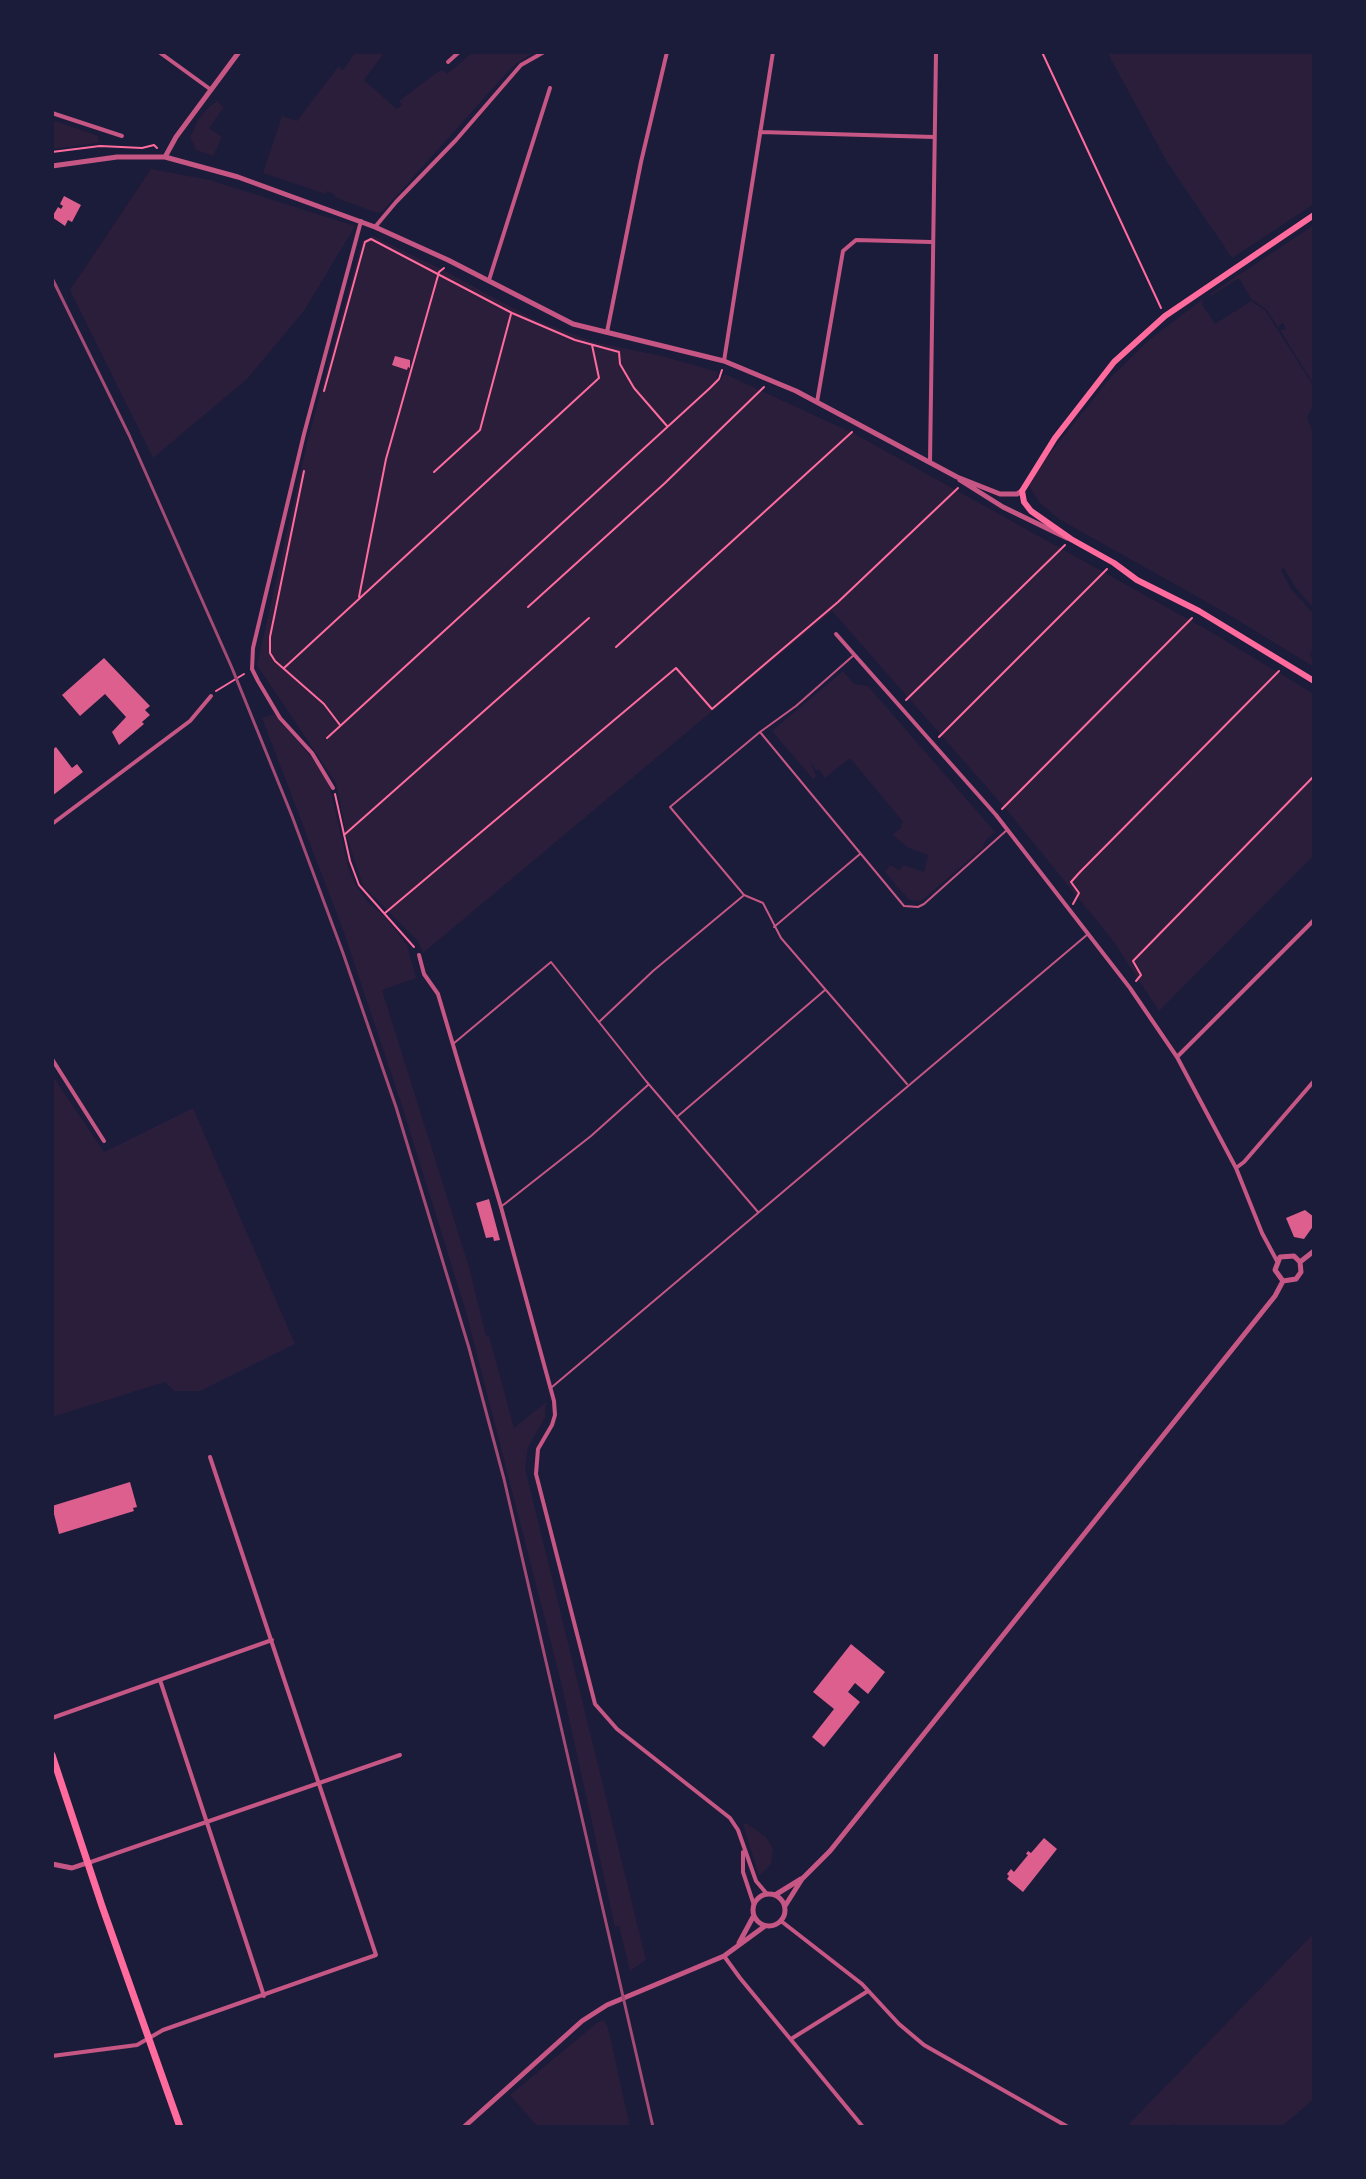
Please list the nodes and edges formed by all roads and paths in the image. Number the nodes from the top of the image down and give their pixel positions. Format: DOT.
graph roads {
  1 [pos="159,52"];
  2 [pos="239,52"];
  3 [pos="459,52"];
  4 [pos="544,52"];
  5 [pos="667,52"];
  6 [pos="773,52"];
  7 [pos="936,52"];
  8 [pos="1042,52"];
  9 [pos="448,62"];
  10 [pos="550,88"];
  11 [pos="210,89"];
  12 [pos="52,113"];
  13 [pos="760,132"];
  14 [pos="122,136"];
  15 [pos="934,137"];
  16 [pos="154,145"];
  17 [pos="52,152"];
  18 [pos="165,157"];
  19 [pos="52,166"];
  20 [pos="1314,215"];
  21 [pos="361,221"];
  22 [pos="375,227"];
  23 [pos="932,242"];
  24 [pos="448,260"];
  25 [pos="439,272"];
  26 [pos="488,282"];
  27 [pos="512,313"];
  28 [pos="1165,316"];
  29 [pos="607,332"];
  30 [pos="592,345"];
  31 [pos="724,361"];
  32 [pos="771,380"];
  33 [pos="324,392"];
  34 [pos="817,402"];
  35 [pos="860,424"];
  36 [pos="667,426"];
  37 [pos="930,462"];
  38 [pos="305,464"];
  39 [pos="434,472"];
  40 [pos="957,477"];
  41 [pos="964,483"];
  42 [pos="1022,491"];
  43 [pos="1071,539"];
  44 [pos="1114,563"];
  45 [pos="358,599"];
  46 [pos="528,607"];
  47 [pos="1199,611"];
  48 [pos="589,618"];
  49 [pos="836,634"];
  50 [pos="616,647"];
  51 [pos="854,655"];
  52 [pos="1286,664"];
  53 [pos="252,669"];
  54 [pos="284,669"];
  55 [pos="1314,681"];
  56 [pos="211,696"];
  57 [pos="899,708"];
  58 [pos="340,725"];
  59 [pos="760,732"];
  60 [pos="327,738"];
  61 [pos="932,744"];
  62 [pos="1314,776"];
  63 [pos="333,788"];
  64 [pos="996,815"];
  65 [pos="52,824"];
  66 [pos="1008,830"];
  67 [pos="344,835"];
  68 [pos="861,853"];
  69 [pos="744,895"];
  70 [pos="1070,909"];
  71 [pos="385,913"];
  72 [pos="1314,920"];
  73 [pos="774,927"];
  74 [pos="1089,933"];
  75 [pos="419,955"];
  76 [pos="1130,988"];
  77 [pos="826,989"];
  78 [pos="599,1022"];
  79 [pos="453,1044"];
  80 [pos="1177,1057"];
  81 [pos="52,1059"];
  82 [pos="1314,1081"];
  83 [pos="649,1084"];
  84 [pos="908,1085"];
  85 [pos="678,1116"];
  86 [pos="104,1141"];
  87 [pos="1236,1168"];
  88 [pos="501,1207"];
  89 [pos="759,1213"];
  90 [pos="1314,1251"];
  91 [pos="1277,1261"];
  92 [pos="1300,1262"];
  93 [pos="1283,1281"];
  94 [pos="550,1388"];
  95 [pos="210,1457"];
  96 [pos="272,1640"];
  97 [pos="160,1680"];
  98 [pos="52,1718"];
  99 [pos="52,1755"];
  100 [pos="400,1755"];
  101 [pos="319,1784"];
  102 [pos="207,1822"];
  103 [pos="743,1850"];
  104 [pos="88,1863"];
  105 [pos="52,1864"];
  106 [pos="802,1879"];
  107 [pos="767,1894"];
  108 [pos="775,1895"];
  109 [pos="754,1905"];
  110 [pos="785,1906"];
  111 [pos="754,1916"];
  112 [pos="781,1921"];
  113 [pos="765,1926"];
  114 [pos="739,1943"];
  115 [pos="724,1956"];
  116 [pos="868,1991"];
  117 [pos="264,1996"];
  118 [pos="150,2039"];
  119 [pos="791,2039"];
  120 [pos="52,2056"];
  121 [pos="180,2127"];
  122 [pos="464,2127"];
  123 [pos="863,2127"];
  124 [pos="1068,2127"];
  1 -- 11 [label="street"];
  2 -- 11 [label="street"];
  3 -- 9 [label="street"];
  4 -- 22 [label="street"];
  5 -- 29 [label="street"];
  6 -- 13 [label="street"];
  7 -- 15 [label="street"];
  8 -- 28 [label="path"];
  10 -- 26 [label="street"];
  11 -- 18 [label="street"];
  12 -- 14 [label="street"];
  13 -- 15 [label="street"];
  13 -- 31 [label="street"];
  15 -- 23 [label="street"];
  16 -- 17 [label="path"];
  18 -- 19 [label="street"];
  18 -- 21 [label="street"];
  20 -- 28 [label="main road"];
  21 -- 22 [label="street"];
  21 -- 53 [label="street"];
  22 -- 24 [label="street"];
  23 -- 34 [label="street"];
  23 -- 37 [label="street"];
  24 -- 25 [label="path"];
  24 -- 26 [label="street"];
  25 -- 27 [label="path"];
  25 -- 33 [label="path"];
  25 -- 45 [label="path"];
  26 -- 29 [label="street"];
  27 -- 30 [label="path"];
  27 -- 39 [label="path"];
  28 -- 42 [label="main road"];
  29 -- 31 [label="street"];
  30 -- 36 [label="path"];
  30 -- 45 [label="path"];
  31 -- 32 [label="street"];
  31 -- 36 [label="path"];
  32 -- 34 [label="street"];
  32 -- 46 [label="path"];
  34 -- 35 [label="street"];
  35 -- 37 [label="street"];
  35 -- 50 [label="path"];
  36 -- 58 [label="path"];
  37 -- 40 [label="street"];
  38 -- 54 [label="path"];
  40 -- 41 [label="street"];
  40 -- 42 [label="street"];
  41 -- 43 [label="street"];
  41 -- 71 [label="path"];
  42 -- 43 [label="main road"];
  43 -- 44 [label="main road"];
  43 -- 57 [label="path"];
  44 -- 47 [label="main road"];
  44 -- 61 [label="path"];
  45 -- 54 [label="path"];
  47 -- 52 [label="main road"];
  47 -- 64 [label="path"];
  48 -- 67 [label="path"];
  49 -- 51 [label="street"];
  51 -- 57 [label="street"];
  51 -- 59 [label="lane"];
  52 -- 55 [label="main road"];
  52 -- 70 [label="path"];
  53 -- 56 [label="path"];
  53 -- 63 [label="street"];
  54 -- 58 [label="path"];
  56 -- 65 [label="street"];
  57 -- 61 [label="street"];
  58 -- 60 [label="path"];
  59 -- 68 [label="lane"];
  59 -- 69 [label="lane"];
  61 -- 64 [label="street"];
  62 -- 76 [label="path"];
  63 -- 67 [label="path"];
  64 -- 66 [label="street"];
  66 -- 68 [label="lane"];
  66 -- 70 [label="street"];
  67 -- 71 [label="path"];
  68 -- 73 [label="lane"];
  69 -- 73 [label="lane"];
  69 -- 78 [label="lane"];
  70 -- 74 [label="street"];
  71 -- 75 [label="path"];
  72 -- 80 [label="street"];
  73 -- 77 [label="lane"];
  74 -- 76 [label="street"];
  74 -- 84 [label="lane"];
  75 -- 79 [label="street"];
  76 -- 80 [label="street"];
  77 -- 84 [label="lane"];
  77 -- 85 [label="lane"];
  78 -- 79 [label="lane"];
  78 -- 83 [label="lane"];
  79 -- 88 [label="street"];
  80 -- 87 [label="street"];
  81 -- 86 [label="street"];
  82 -- 87 [label="street"];
  83 -- 85 [label="lane"];
  83 -- 88 [label="lane"];
  84 -- 89 [label="lane"];
  85 -- 89 [label="lane"];
  87 -- 91 [label="street"];
  88 -- 94 [label="street"];
  89 -- 94 [label="lane"];
  90 -- 92 [label="street"];
  91 -- 92 [label="street"];
  91 -- 93 [label="street"];
  92 -- 93 [label="street"];
  93 -- 106 [label="street"];
  94 -- 103 [label="street"];
  95 -- 96 [label="street"];
  96 -- 97 [label="street"];
  96 -- 101 [label="street"];
  97 -- 98 [label="street"];
  97 -- 102 [label="street"];
  99 -- 104 [label="main road"];
  100 -- 101 [label="street"];
  101 -- 102 [label="street"];
  101 -- 117 [label="street"];
  102 -- 104 [label="street"];
  102 -- 117 [label="street"];
  103 -- 107 [label="street"];
  103 -- 109 [label="street"];
  104 -- 105 [label="street"];
  104 -- 118 [label="main road"];
  106 -- 108 [label="street"];
  106 -- 110 [label="street"];
  107 -- 108 [label="street"];
  107 -- 109 [label="street"];
  108 -- 110 [label="street"];
  109 -- 111 [label="street"];
  110 -- 112 [label="street"];
  111 -- 113 [label="street"];
  111 -- 114 [label="street"];
  112 -- 113 [label="street"];
  112 -- 116 [label="street"];
  113 -- 114 [label="street"];
  114 -- 115 [label="street"];
  115 -- 119 [label="street"];
  115 -- 122 [label="street"];
  116 -- 119 [label="street"];
  116 -- 124 [label="street"];
  117 -- 118 [label="street"];
  118 -- 120 [label="street"];
  118 -- 121 [label="main road"];
  119 -- 123 [label="street"];
}
